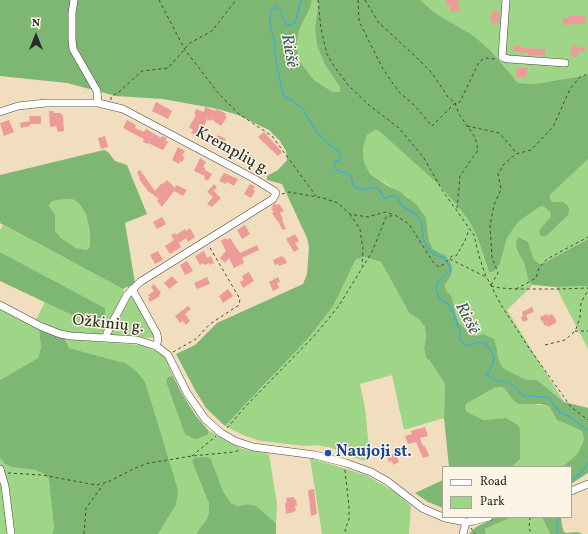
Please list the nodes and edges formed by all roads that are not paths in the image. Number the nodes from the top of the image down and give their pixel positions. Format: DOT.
graph roads {
  1 [pos="74,0"];
  2 [pos="506,0"];
  3 [pos="566,63"];
  4 [pos="98,103"];
  5 [pos="0,112"];
  6 [pos="132,289"];
  7 [pos="0,305"];
  8 [pos="106,338"];
  9 [pos="156,346"];
  10 [pos="1,472"];
  11 [pos="588,484"];
  12 [pos="572,491"];
  13 [pos="442,516"];
  14 [pos="446,518"];
  15 [pos="485,518"];
  16 [pos="466,522"];
  17 [pos="11,534"];
  18 [pos="463,534"];
  1 -- 4 [label="street"];
  2 -- 3 [label="street"];
  4 -- 5 [label="street, Kremplių g."];
  4 -- 6 [label="street, Kremplių g."];
  6 -- 8 [label="street, Kremplių g."];
  6 -- 9 [label="street"];
  7 -- 8 [label="street, Ožkinių g."];
  8 -- 9 [label="street, Ožkinių g."];
  9 -- 13 [label="street, Ožkinių g."];
  10 -- 17 [label="street"];
  11 -- 12 [label="street"];
  14 -- 16 [label="street, Ožkinių g."];
  15 -- 16 [label="street, Ožkinių g."];
  16 -- 18 [label="street"];
}
